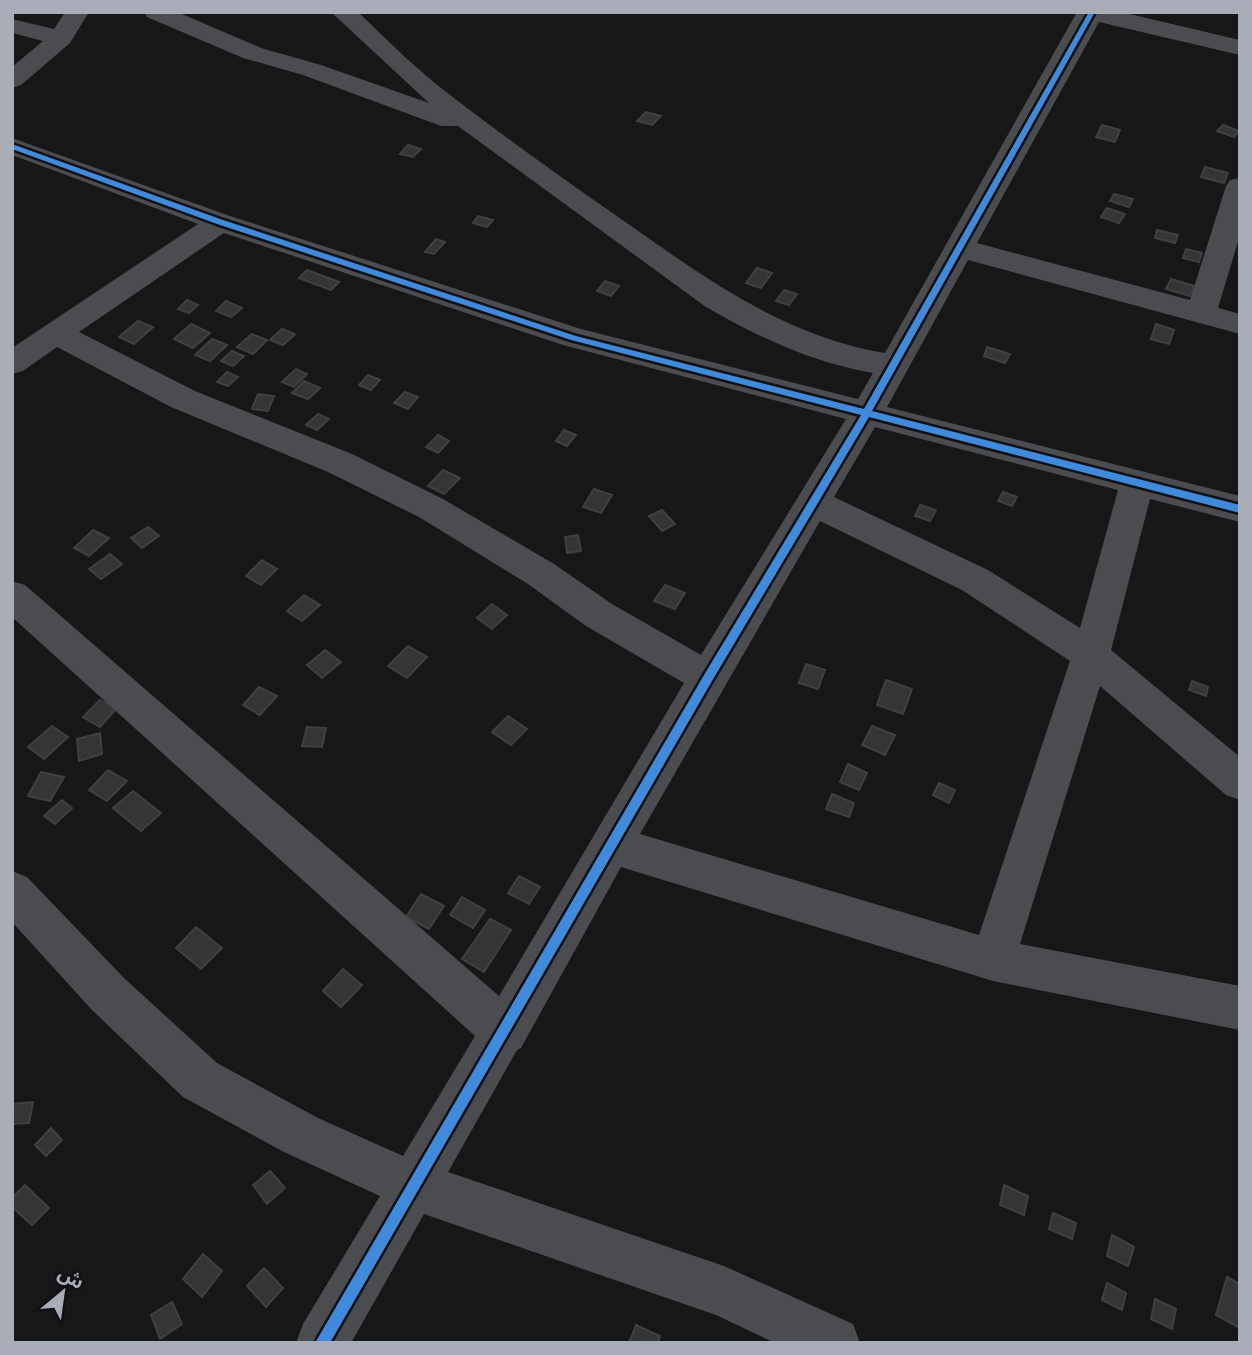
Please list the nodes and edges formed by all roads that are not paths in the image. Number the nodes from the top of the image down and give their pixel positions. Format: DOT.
graph roads {
  1 [pos="77,12"];
  2 [pos="156,12"];
  3 [pos="343,12"];
  4 [pos="1091,12"];
  5 [pos="12,26"];
  6 [pos="61,38"];
  7 [pos="1240,48"];
  8 [pos="12,80"];
  9 [pos="487,134"];
  10 [pos="12,146"];
  11 [pos="1240,187"];
  12 [pos="220,222"];
  13 [pos="960,248"];
  14 [pos="1201,314"];
  15 [pos="1240,324"];
  16 [pos="55,333"];
  17 [pos="12,363"];
  18 [pos="892,365"];
  19 [pos="866,414"];
  20 [pos="1138,484"];
  21 [pos="813,502"];
  22 [pos="1240,509"];
  23 [pos="12,595"];
  24 [pos="1091,656"];
  25 [pos="708,678"];
  26 [pos="1240,782"];
  27 [pos="612,845"];
  28 [pos="12,891"];
  29 [pos="993,960"];
  30 [pos="1240,1008"];
  31 [pos="505,1032"];
  32 [pos="412,1185"];
  33 [pos="322,1343"];
  34 [pos="834,1343"];
  1 -- 6 [label="street"];
  2 -- 9 [label="street"];
  3 -- 9 [label="street"];
  4 -- 7 [label="street"];
  4 -- 13 [label="street"];
  5 -- 6 [label="street"];
  6 -- 8 [label="street"];
  9 -- 18 [label="street"];
  10 -- 12 [label="street"];
  11 -- 14 [label="street"];
  12 -- 16 [label="street"];
  12 -- 19 [label="street"];
  13 -- 14 [label="street"];
  13 -- 18 [label="street"];
  14 -- 15 [label="street"];
  16 -- 17 [label="street"];
  16 -- 25 [label="street"];
  18 -- 19 [label="street"];
  19 -- 20 [label="street"];
  19 -- 21 [label="street"];
  20 -- 22 [label="street"];
  20 -- 24 [label="street"];
  21 -- 24 [label="street"];
  21 -- 25 [label="street"];
  23 -- 31 [label="street"];
  24 -- 26 [label="street"];
  24 -- 29 [label="street"];
  25 -- 27 [label="street"];
  27 -- 29 [label="street"];
  27 -- 31 [label="street"];
  28 -- 32 [label="street"];
  29 -- 30 [label="street"];
  31 -- 32 [label="street"];
  32 -- 33 [label="street"];
  32 -- 34 [label="street"];
}
